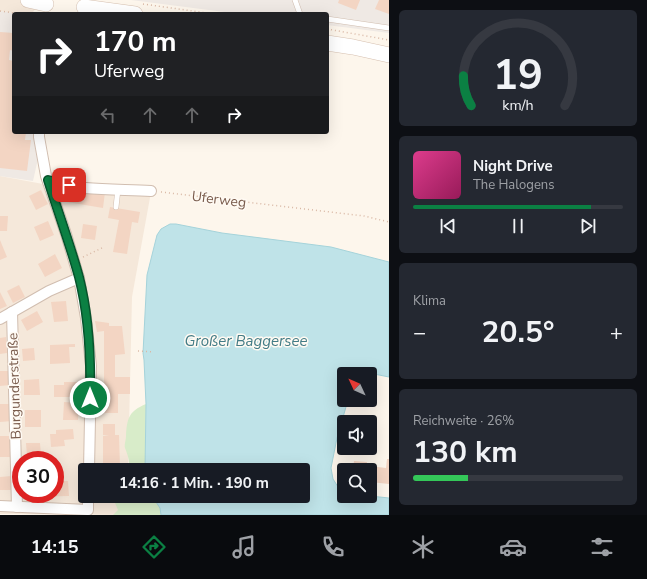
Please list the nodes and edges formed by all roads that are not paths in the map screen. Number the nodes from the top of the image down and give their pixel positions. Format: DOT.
graph roads {
  1 [pos="28,0"];
  2 [pos="293,0"];
  3 [pos="47,6"];
  4 [pos="83,7"];
  5 [pos="137,9"];
  6 [pos="299,12"];
  7 [pos="329,19"];
  8 [pos="389,28"];
  9 [pos="329,43"];
  10 [pos="389,55"];
  11 [pos="40,134"];
  12 [pos="48,180"];
  13 [pos="118,189"];
  14 [pos="151,191"];
  15 [pos="116,207"];
  16 [pos="79,278"];
  17 [pos="12,312"];
  18 [pos="0,319"];
  19 [pos="89,463"];
  20 [pos="88,503"];
  21 [pos="0,506"];
  22 [pos="17,507"];
  1 -- 3 [label="main road"];
  2 -- 6 [label="lane"];
  4 -- 5 [label="main road"];
  7 -- 8 [label="lane"];
  9 -- 10 [label="main road"];
  11 -- 12 [label="street"];
  12 -- 13 [label="street"];
  12 -- 16 [label="street"];
  13 -- 14 [label="street"];
  13 -- 15 [label="lane"];
  16 -- 17 [label="street"];
  16 -- 19 [label="street"];
  17 -- 18 [label="street"];
  17 -- 22 [label="street, Burgunderstraße"];
  20 -- 22 [label="street"];
  21 -- 22 [label="street"];
}
